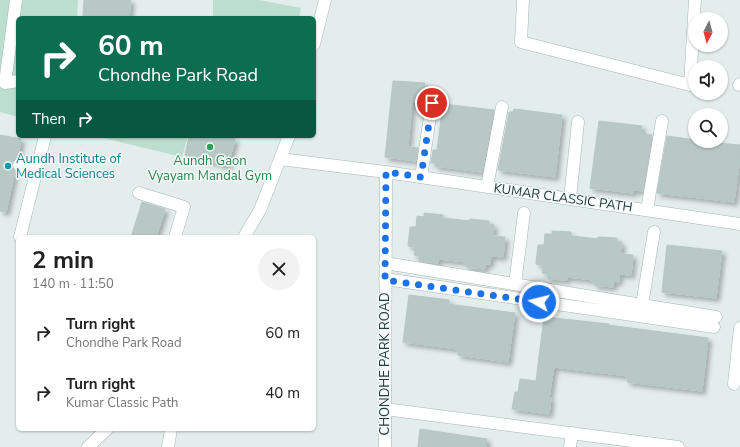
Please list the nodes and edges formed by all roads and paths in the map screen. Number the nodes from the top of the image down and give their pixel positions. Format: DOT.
graph roads {
  1 [pos="16,0"];
  2 [pos="325,0"];
  3 [pos="523,0"];
  4 [pos="695,0"];
  5 [pos="316,36"];
  6 [pos="16,81"];
  7 [pos="432,103"];
  8 [pos="502,107"];
  9 [pos="662,121"];
  10 [pos="578,122"];
  11 [pos="45,138"];
  12 [pos="288,138"];
  13 [pos="280,159"];
  14 [pos="19,165"];
  15 [pos="37,169"];
  16 [pos="386,172"];
  17 [pos="421,177"];
  18 [pos="487,187"];
  19 [pos="139,193"];
  20 [pos="570,199"];
  21 [pos="647,210"];
  22 [pos="524,213"];
  23 [pos="740,224"];
  24 [pos="654,232"];
  25 [pos="20,235"];
  26 [pos="176,235"];
  27 [pos="245,235"];
  28 [pos="385,263"];
  29 [pos="385,280"];
  30 [pos="515,284"];
  31 [pos="642,305"];
  32 [pos="740,328"];
  33 [pos="734,384"];
  34 [pos="385,408"];
  35 [pos="105,431"];
  36 [pos="171,431"];
  37 [pos="572,433"];
  38 [pos="632,444"];
  39 [pos="88,447"];
  40 [pos="168,447"];
  41 [pos="385,447"];
  42 [pos="570,447"];
  43 [pos="678,447"];
  1 -- 6 [label="street"];
  2 -- 5 [label="street"];
  3 -- 4 [label="street"];
  7 -- 17 [label="street"];
  8 -- 18 [label="street"];
  9 -- 21 [label="street"];
  10 -- 20 [label="street"];
  11 -- 15 [label="street"];
  12 -- 13 [label="street"];
  13 -- 16 [label="street"];
  13 -- 27 [label="street"];
  14 -- 15 [label="street"];
  15 -- 25 [label="street"];
  16 -- 17 [label="street, KUMAR CLASSIC PATH"];
  16 -- 28 [label="street, CHONDHE PARK ROAD"];
  17 -- 18 [label="street, KUMAR CLASSIC PATH"];
  18 -- 20 [label="street, KUMAR CLASSIC PATH"];
  19 -- 26 [label="street"];
  20 -- 21 [label="street, KUMAR CLASSIC PATH"];
  21 -- 23 [label="street, KUMAR CLASSIC PATH"];
  22 -- 30 [label="street"];
  24 -- 31 [label="street"];
  28 -- 29 [label="street, CHONDHE PARK ROAD"];
  28 -- 30 [label="street"];
  29 -- 31 [label="street"];
  29 -- 34 [label="street, CHONDHE PARK ROAD"];
  30 -- 31 [label="street"];
  32 -- 33 [label="street"];
  34 -- 37 [label="street"];
  34 -- 41 [label="street, CHONDHE PARK ROAD"];
  35 -- 39 [label="street"];
  36 -- 40 [label="street"];
  37 -- 38 [label="street"];
  37 -- 42 [label="street"];
  38 -- 43 [label="street"];
}
